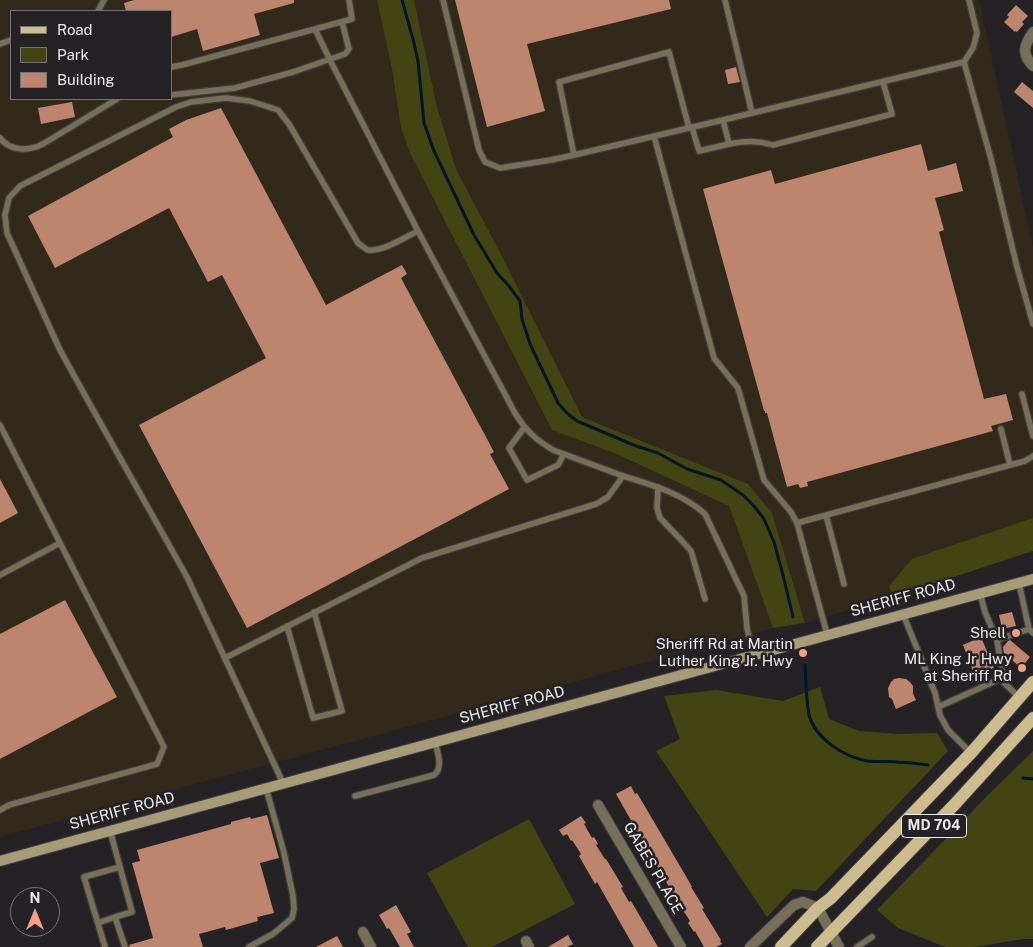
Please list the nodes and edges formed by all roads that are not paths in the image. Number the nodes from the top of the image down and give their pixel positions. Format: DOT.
graph roads {
  1 [pos="349,0"];
  2 [pos="443,0"];
  3 [pos="725,0"];
  4 [pos="968,0"];
  5 [pos="342,22"];
  6 [pos="315,29"];
  7 [pos="1033,32"];
  8 [pos="330,60"];
  9 [pos="964,62"];
  10 [pos="1033,66"];
  11 [pos="172,67"];
  12 [pos="883,82"];
  13 [pos="172,95"];
  14 [pos="115,100"];
  15 [pos="752,113"];
  16 [pos="723,120"];
  17 [pos="690,128"];
  18 [pos="654,136"];
  19 [pos="0,138"];
  20 [pos="729,144"];
  21 [pos="574,155"];
  22 [pos="418,231"];
  23 [pos="1033,324"];
  24 [pos="1022,394"];
  25 [pos="0,425"];
  26 [pos="524,428"];
  27 [pos="1001,429"];
  28 [pos="1033,436"];
  29 [pos="564,454"];
  30 [pos="1033,456"];
  31 [pos="1010,465"];
  32 [pos="623,476"];
  33 [pos="658,487"];
  34 [pos="826,515"];
  35 [pos="796,523"];
  36 [pos="60,543"];
  37 [pos="0,575"];
  38 [pos="1033,579"];
  39 [pos="1019,583"];
  40 [pos="844,584"];
  41 [pos="980,593"];
  42 [pos="705,599"];
  43 [pos="314,612"];
  44 [pos="903,614"];
  45 [pos="287,626"];
  46 [pos="1031,631"];
  47 [pos="827,634"];
  48 [pos="997,640"];
  49 [pos="753,655"];
  50 [pos="225,658"];
  51 [pos="1000,679"];
  52 [pos="1033,682"];
  53 [pos="1020,698"];
  54 [pos="938,707"];
  55 [pos="1033,718"];
  56 [pos="435,741"];
  57 [pos="971,753"];
  58 [pos="283,783"];
  59 [pos="266,788"];
  60 [pos="355,796"];
  61 [pos="598,805"];
  62 [pos="0,810"];
  63 [pos="110,830"];
  64 [pos="0,861"];
  65 [pos="120,867"];
  66 [pos="818,908"];
  67 [pos="115,917"];
  68 [pos="98,923"];
  69 [pos="363,932"];
  70 [pos="832,932"];
  71 [pos="872,937"];
  72 [pos="105,947"];
  73 [pos="125,947"];
  74 [pos="249,947"];
  75 [pos="371,947"];
  76 [pos="681,947"];
  77 [pos="750,947"];
  78 [pos="781,947"];
  79 [pos="817,947"];
  80 [pos="839,947"];
  81 [pos="857,947"];
  1 -- 5 [label="lane"];
  2 -- 21 [label="lane"];
  3 -- 15 [label="lane"];
  4 -- 9 [label="lane"];
  5 -- 6 [label="lane"];
  5 -- 8 [label="lane"];
  6 -- 8 [label="lane"];
  6 -- 11 [label="lane"];
  7 -- 10 [label="street"];
  8 -- 13 [label="lane"];
  8 -- 22 [label="lane"];
  9 -- 12 [label="lane"];
  9 -- 23 [label="lane"];
  12 -- 15 [label="lane"];
  12 -- 20 [label="lane"];
  14 -- 19 [label="lane"];
  15 -- 16 [label="lane"];
  16 -- 17 [label="lane"];
  16 -- 20 [label="lane"];
  17 -- 18 [label="lane"];
  17 -- 20 [label="lane"];
  17 -- 21 [label="lane"];
  18 -- 21 [label="lane"];
  18 -- 35 [label="lane"];
  22 -- 26 [label="lane"];
  22 -- 50 [label="lane"];
  24 -- 28 [label="lane"];
  25 -- 36 [label="lane"];
  26 -- 29 [label="lane"];
  26 -- 29 [label="lane"];
  27 -- 31 [label="lane"];
  29 -- 32 [label="lane"];
  30 -- 31 [label="lane"];
  31 -- 34 [label="lane"];
  32 -- 33 [label="lane"];
  32 -- 43 [label="lane"];
  33 -- 42 [label="lane"];
  33 -- 49 [label="lane"];
  34 -- 35 [label="lane"];
  34 -- 40 [label="lane"];
  35 -- 47 [label="lane"];
  36 -- 37 [label="lane"];
  36 -- 62 [label="lane"];
  38 -- 39 [label="main road, SHERIFF ROAD"];
  39 -- 41 [label="main road, SHERIFF ROAD"];
  39 -- 46 [label="lane"];
  41 -- 44 [label="main road, SHERIFF ROAD"];
  41 -- 48 [label="lane"];
  43 -- 45 [label="lane"];
  43 -- 45 [label="lane"];
  44 -- 47 [label="main road, SHERIFF ROAD"];
  44 -- 54 [label="lane"];
  45 -- 50 [label="lane"];
  46 -- 48 [label="lane"];
  47 -- 49 [label="main road, SHERIFF ROAD"];
  48 -- 51 [label="lane"];
  49 -- 56 [label="main road, SHERIFF ROAD"];
  50 -- 58 [label="lane"];
  51 -- 53 [label="lane"];
  51 -- 54 [label="lane"];
  52 -- 53 [label="main road, MD 704"];
  53 -- 57 [label="main road, MD 704"];
  54 -- 57 [label="lane"];
  55 -- 70 [label="main road, MD 704"];
  56 -- 58 [label="main road, SHERIFF ROAD"];
  56 -- 60 [label="lane"];
  57 -- 66 [label="main road, MD 704"];
  58 -- 59 [label="main road, SHERIFF ROAD"];
  59 -- 63 [label="main road, SHERIFF ROAD"];
  59 -- 74 [label="lane"];
  61 -- 76 [label="street, GABES PLACE"];
  63 -- 64 [label="main road, SHERIFF ROAD"];
  63 -- 65 [label="lane"];
  65 -- 67 [label="lane"];
  65 -- 68 [label="lane"];
  66 -- 70 [label="street"];
  66 -- 77 [label="street"];
  66 -- 78 [label="main road, MD 704"];
  67 -- 68 [label="lane"];
  67 -- 73 [label="lane"];
  68 -- 72 [label="lane"];
  69 -- 75 [label="street"];
  70 -- 79 [label="main road, MD 704"];
  70 -- 80 [label="street"];
  71 -- 81 [label="lane"];
}
